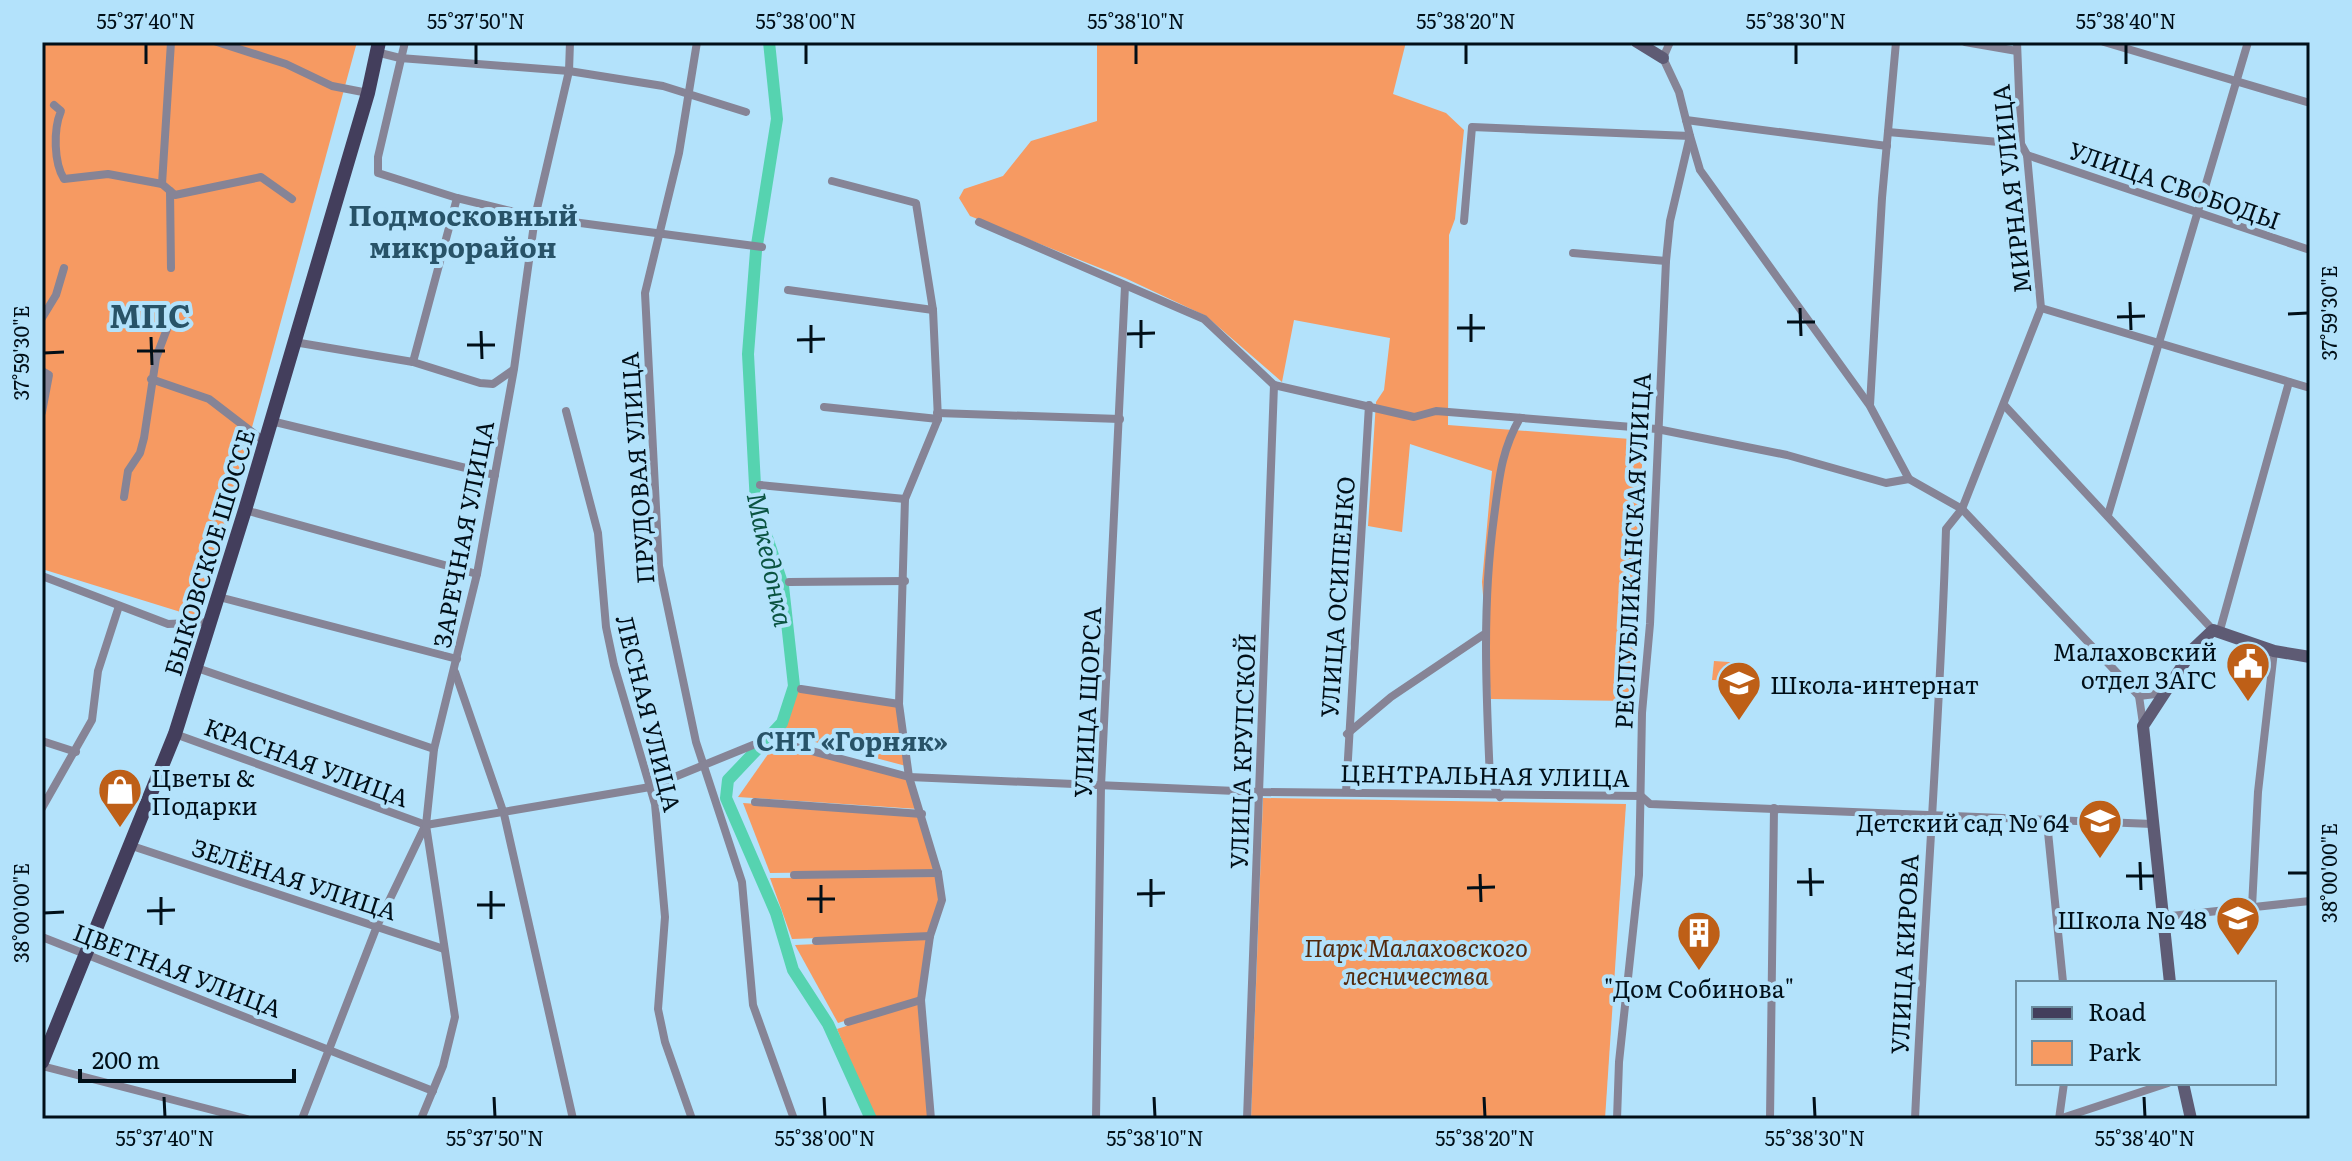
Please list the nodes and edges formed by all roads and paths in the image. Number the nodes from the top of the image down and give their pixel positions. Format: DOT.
graph roads {
  1 [pos="171,42"];
  2 [pos="217,42"];
  3 [pos="405,42"];
  4 [pos="570,42"];
  5 [pos="697,42"];
  6 [pos="1637,42"];
  7 [pos="1670,42"];
  8 [pos="1896,42"];
  9 [pos="1965,42"];
  10 [pos="2104,42"];
  11 [pos="2248,42"];
  12 [pos="2017,46"];
  13 [pos="378,47"];
  14 [pos="400,58"];
  15 [pos="1663,58"];
  16 [pos="569,71"];
  17 [pos="2236,82"];
  18 [pos="368,93"];
  19 [pos="690,94"];
  20 [pos="2310,103"];
  21 [pos="54,105"];
  22 [pos="746,112"];
  23 [pos="1686,120"];
  24 [pos="1888,132"];
  25 [pos="1690,136"];
  26 [pos="2021,144"];
  27 [pos="1887,146"];
  28 [pos="2027,155"];
  29 [pos="832,181"];
  30 [pos="162,184"];
  31 [pos="170,191"];
  32 [pos="457,198"];
  33 [pos="292,199"];
  34 [pos="2196,212"];
  35 [pos="535,217"];
  36 [pos="1464,221"];
  37 [pos="979,222"];
  38 [pos="659,234"];
  39 [pos="757,246"];
  40 [pos="2310,250"];
  41 [pos="1573,253"];
  42 [pos="1666,261"];
  43 [pos="64,268"];
  44 [pos="171,268"];
  45 [pos="1125,286"];
  46 [pos="788,290"];
  47 [pos="2041,308"];
  48 [pos="933,310"];
  49 [pos="173,313"];
  50 [pos="42,318"];
  51 [pos="294,342"];
  52 [pos="2157,342"];
  53 [pos="413,362"];
  54 [pos="514,369"];
  55 [pos="42,371"];
  56 [pos="151,379"];
  57 [pos="2289,382"];
  58 [pos="1274,385"];
  59 [pos="2310,388"];
  60 [pos="1369,405"];
  61 [pos="1870,406"];
  62 [pos="2005,406"];
  63 [pos="824,407"];
  64 [pos="566,411"];
  65 [pos="42,412"];
  66 [pos="938,416"];
  67 [pos="1520,418"];
  68 [pos="1120,419"];
  69 [pos="271,421"];
  70 [pos="1657,429"];
  71 [pos="265,442"];
  72 [pos="495,475"];
  73 [pos="1909,479"];
  74 [pos="760,485"];
  75 [pos="124,497"];
  76 [pos="905,499"];
  77 [pos="1962,509"];
  78 [pos="245,510"];
  79 [pos="2108,515"];
  80 [pos="477,574"];
  81 [pos="42,576"];
  82 [pos="905,581"];
  83 [pos="789,582"];
  84 [pos="219,597"];
  85 [pos="119,606"];
  86 [pos="211,622"];
  87 [pos="2216,630"];
  88 [pos="1483,635"];
  89 [pos="2274,651"];
  90 [pos="2310,657"];
  91 [pos="457,659"];
  92 [pos="197,668"];
  93 [pos="455,671"];
  94 [pos="801,689"];
  95 [pos="2164,693"];
  96 [pos="2139,696"];
  97 [pos="899,704"];
  98 [pos="2143,726"];
  99 [pos="175,734"];
  100 [pos="1347,734"];
  101 [pos="42,741"];
  102 [pos="774,741"];
  103 [pos="753,745"];
  104 [pos="434,749"];
  105 [pos="76,752"];
  106 [pos="705,767"];
  107 [pos="909,777"];
  108 [pos="1101,786"];
  109 [pos="650,787"];
  110 [pos="1259,792"];
  111 [pos="1346,792"];
  112 [pos="1641,796"];
  113 [pos="1500,797"];
  114 [pos="755,802"];
  115 [pos="42,808"];
  116 [pos="1774,808"];
  117 [pos="504,814"];
  118 [pos="922,814"];
  119 [pos="1930,815"];
  120 [pos="2047,822"];
  121 [pos="2153,824"];
  122 [pos="426,825"];
  123 [pos="132,846"];
  124 [pos="938,873"];
  125 [pos="794,875"];
  126 [pos="2310,901"];
  127 [pos="2252,907"];
  128 [pos="2162,917"];
  129 [pos="377,926"];
  130 [pos="930,936"];
  131 [pos="42,937"];
  132 [pos="816,941"];
  133 [pos="444,949"];
  134 [pos="88,955"];
  135 [pos="2063,981"];
  136 [pos="2170,981"];
  137 [pos="921,1000"];
  138 [pos="848,1022"];
  139 [pos="330,1049"];
  140 [pos="42,1064"];
  141 [pos="2064,1085"];
  142 [pos="2162,1085"];
  143 [pos="2183,1085"];
  144 [pos="433,1091"];
  145 [pos="247,1119"];
  146 [pos="302,1119"];
  147 [pos="421,1119"];
  148 [pos="573,1119"];
  149 [pos="692,1119"];
  150 [pos="794,1119"];
  151 [pos="931,1119"];
  152 [pos="1096,1119"];
  153 [pos="1247,1119"];
  154 [pos="1617,1119"];
  155 [pos="1770,1119"];
  156 [pos="1915,1119"];
  157 [pos="2059,1119"];
  158 [pos="2191,1119"];
  1 -- 30 [label="street"];
  2 -- 18 [label="street"];
  3 -- 14 [label="street"];
  4 -- 16 [label="street, ЗАРЕЧНАЯ УЛИЦА"];
  5 -- 19 [label="street, ПРУДОВАЯ УЛИЦА"];
  6 -- 15 [label="main road"];
  7 -- 15 [label="street"];
  8 -- 24 [label="street"];
  9 -- 12 [label="street"];
  10 -- 17 [label="street"];
  11 -- 17 [label="street"];
  12 -- 26 [label="street, МИРНАЯ УЛИЦА"];
  13 -- 14 [label="street"];
  13 -- 18 [label="main road, БЫКОВСКОЕ ШОССЕ"];
  14 -- 16 [label="street"];
  14 -- 32 [label="street"];
  15 -- 23 [label="street, РЕСПУБЛИКАНСКАЯ УЛИЦА"];
  16 -- 19 [label="street"];
  16 -- 35 [label="street, ЗАРЕЧНАЯ УЛИЦА"];
  17 -- 20 [label="street"];
  17 -- 34 [label="street"];
  18 -- 51 [label="main road, БЫКОВСКОЕ ШОССЕ"];
  19 -- 22 [label="street"];
  19 -- 38 [label="street, ПРУДОВАЯ УЛИЦА"];
  21 -- 30 [label="street"];
  23 -- 25 [label="street, РЕСПУБЛИКАНСКАЯ УЛИЦА"];
  23 -- 27 [label="street"];
  24 -- 26 [label="street"];
  24 -- 27 [label="street"];
  25 -- 36 [label="street"];
  25 -- 42 [label="street, РЕСПУБЛИКАНСКАЯ УЛИЦА"];
  25 -- 61 [label="street"];
  26 -- 28 [label="street, МИРНАЯ УЛИЦА"];
  27 -- 61 [label="street"];
  28 -- 34 [label="street, УЛИЦА СВОБОДЫ"];
  28 -- 47 [label="street, МИРНАЯ УЛИЦА"];
  29 -- 48 [label="street"];
  30 -- 31 [label="street"];
  31 -- 33 [label="street"];
  31 -- 44 [label="street"];
  32 -- 35 [label="street"];
  32 -- 53 [label="street"];
  34 -- 40 [label="street, УЛИЦА СВОБОДЫ"];
  34 -- 52 [label="street"];
  35 -- 38 [label="street"];
  35 -- 54 [label="street, ЗАРЕЧНАЯ УЛИЦА"];
  37 -- 45 [label="street"];
  38 -- 39 [label="street"];
  38 -- 106 [label="street, ПРУДОВАЯ УЛИЦА"];
  41 -- 42 [label="street"];
  42 -- 70 [label="street, РЕСПУБЛИКАНСКАЯ УЛИЦА"];
  43 -- 50 [label="street"];
  45 -- 58 [label="street"];
  45 -- 68 [label="street, УЛИЦА ЩОРСА"];
  46 -- 48 [label="street"];
  47 -- 52 [label="street"];
  47 -- 62 [label="street, МИРНАЯ УЛИЦА"];
  48 -- 66 [label="street"];
  49 -- 56 [label="street"];
  51 -- 53 [label="street"];
  51 -- 69 [label="main road, БЫКОВСКОЕ ШОССЕ"];
  52 -- 57 [label="street"];
  52 -- 79 [label="street"];
  53 -- 54 [label="street"];
  54 -- 72 [label="street, ЗАРЕЧНАЯ УЛИЦА"];
  55 -- 65 [label="street"];
  56 -- 71 [label="street"];
  56 -- 75 [label="street"];
  57 -- 59 [label="street"];
  57 -- 87 [label="street"];
  58 -- 60 [label="street"];
  58 -- 110 [label="street, УЛИЦА КРУПСКОЙ"];
  60 -- 67 [label="street"];
  60 -- 100 [label="street, УЛИЦА ОСИПЕНКО"];
  61 -- 73 [label="street"];
  62 -- 77 [label="street, МИРНАЯ УЛИЦА"];
  62 -- 79 [label="street"];
  63 -- 66 [label="street"];
  64 -- 109 [label="street, ЛЕСНАЯ УЛИЦА"];
  66 -- 68 [label="street"];
  66 -- 76 [label="street"];
  67 -- 70 [label="street"];
  67 -- 88 [label="street"];
  68 -- 108 [label="street, УЛИЦА ЩОРСА"];
  69 -- 71 [label="main road, БЫКОВСКОЕ ШОССЕ"];
  69 -- 72 [label="street"];
  70 -- 73 [label="street"];
  70 -- 112 [label="street, РЕСПУБЛИКАНСКАЯ УЛИЦА"];
  71 -- 78 [label="main road, БЫКОВСКОЕ ШОССЕ"];
  72 -- 80 [label="street, ЗАРЕЧНАЯ УЛИЦА"];
  73 -- 77 [label="street"];
  74 -- 76 [label="street"];
  76 -- 82 [label="street"];
  77 -- 96 [label="street"];
  77 -- 119 [label="street, УЛИЦА КИРОВА"];
  78 -- 80 [label="street"];
  78 -- 84 [label="main road, БЫКОВСКОЕ ШОССЕ"];
  79 -- 87 [label="street"];
  80 -- 91 [label="street, ЗАРЕЧНАЯ УЛИЦА"];
  81 -- 85 [label="street"];
  82 -- 83 [label="street"];
  82 -- 97 [label="street"];
  84 -- 86 [label="main road, БЫКОВСКОЕ ШОССЕ"];
  84 -- 91 [label="street"];
  85 -- 86 [label="street"];
  85 -- 105 [label="street"];
  86 -- 92 [label="main road, БЫКОВСКОЕ ШОССЕ"];
  87 -- 89 [label="main road"];
  87 -- 95 [label="main road"];
  88 -- 100 [label="street"];
  88 -- 113 [label="street"];
  89 -- 90 [label="main road"];
  89 -- 127 [label="street"];
  91 -- 93 [label="street, ЗАРЕЧНАЯ УЛИЦА"];
  92 -- 99 [label="main road, БЫКОВСКОЕ ШОССЕ"];
  92 -- 104 [label="street"];
  93 -- 104 [label="street"];
  93 -- 117 [label="street, ЗАРЕЧНАЯ УЛИЦА"];
  94 -- 97 [label="street"];
  95 -- 96 [label="street"];
  95 -- 98 [label="main road"];
  96 -- 98 [label="street"];
  97 -- 107 [label="street"];
  98 -- 121 [label="main road"];
  99 -- 122 [label="street, КРАСНАЯ УЛИЦА"];
  99 -- 123 [label="main road, БЫКОВСКОЕ ШОССЕ"];
  100 -- 111 [label="street, УЛИЦА ОСИПЕНКО"];
  101 -- 105 [label="street"];
  102 -- 107 [label="street, ЦЕНТРАЛЬНАЯ УЛИЦА"];
  103 -- 106 [label="street"];
  104 -- 122 [label="street"];
  105 -- 115 [label="street"];
  106 -- 109 [label="street"];
  106 -- 150 [label="street, ПРУДОВАЯ УЛИЦА"];
  107 -- 108 [label="street, ЦЕНТРАЛЬНАЯ УЛИЦА"];
  107 -- 118 [label="street"];
  108 -- 110 [label="street, ЦЕНТРАЛЬНАЯ УЛИЦА"];
  108 -- 152 [label="street, УЛИЦА ЩОРСА"];
  109 -- 117 [label="street"];
  109 -- 149 [label="street, ЛЕСНАЯ УЛИЦА"];
  110 -- 111 [label="street, ЦЕНТРАЛЬНАЯ УЛИЦА"];
  110 -- 153 [label="street, УЛИЦА КРУПСКОЙ"];
  111 -- 113 [label="street, ЦЕНТРАЛЬНАЯ УЛИЦА"];
  112 -- 113 [label="street, ЦЕНТРАЛЬНАЯ УЛИЦА"];
  112 -- 116 [label="street, ЦЕНТРАЛЬНАЯ УЛИЦА"];
  112 -- 154 [label="street, РЕСПУБЛИКАНСКАЯ УЛИЦА"];
  114 -- 118 [label="street"];
  116 -- 119 [label="street, ЦЕНТРАЛЬНАЯ УЛИЦА"];
  116 -- 155 [label="street"];
  117 -- 122 [label="street"];
  117 -- 148 [label="street, ЗАРЕЧНАЯ УЛИЦА"];
  118 -- 124 [label="street"];
  119 -- 120 [label="street, ЦЕНТРАЛЬНАЯ УЛИЦА"];
  119 -- 156 [label="street, УЛИЦА КИРОВА"];
  120 -- 121 [label="street, ЦЕНТРАЛЬНАЯ УЛИЦА"];
  120 -- 135 [label="street"];
  121 -- 128 [label="main road"];
  122 -- 129 [label="street"];
  122 -- 133 [label="street"];
  123 -- 129 [label="street, ЗЕЛЁНАЯ УЛИЦА"];
  123 -- 134 [label="main road, БЫКОВСКОЕ ШОССЕ"];
  124 -- 125 [label="street"];
  124 -- 130 [label="street"];
  126 -- 127 [label="street"];
  127 -- 128 [label="street"];
  128 -- 136 [label="main road"];
  129 -- 133 [label="street, ЗЕЛЁНАЯ УЛИЦА"];
  129 -- 139 [label="street"];
  130 -- 132 [label="street"];
  130 -- 137 [label="street"];
  131 -- 134 [label="street, ЦВЕТНАЯ УЛИЦА"];
  133 -- 144 [label="street"];
  134 -- 139 [label="street, ЦВЕТНАЯ УЛИЦА"];
  134 -- 140 [label="main road, БЫКОВСКОЕ ШОССЕ"];
  137 -- 138 [label="street"];
  137 -- 151 [label="street"];
  139 -- 144 [label="street, ЦВЕТНАЯ УЛИЦА"];
  139 -- 146 [label="street"];
  140 -- 145 [label="street"];
  141 -- 157 [label="street"];
  142 -- 157 [label="street"];
  143 -- 158 [label="main road"];
  144 -- 147 [label="street"];
}
